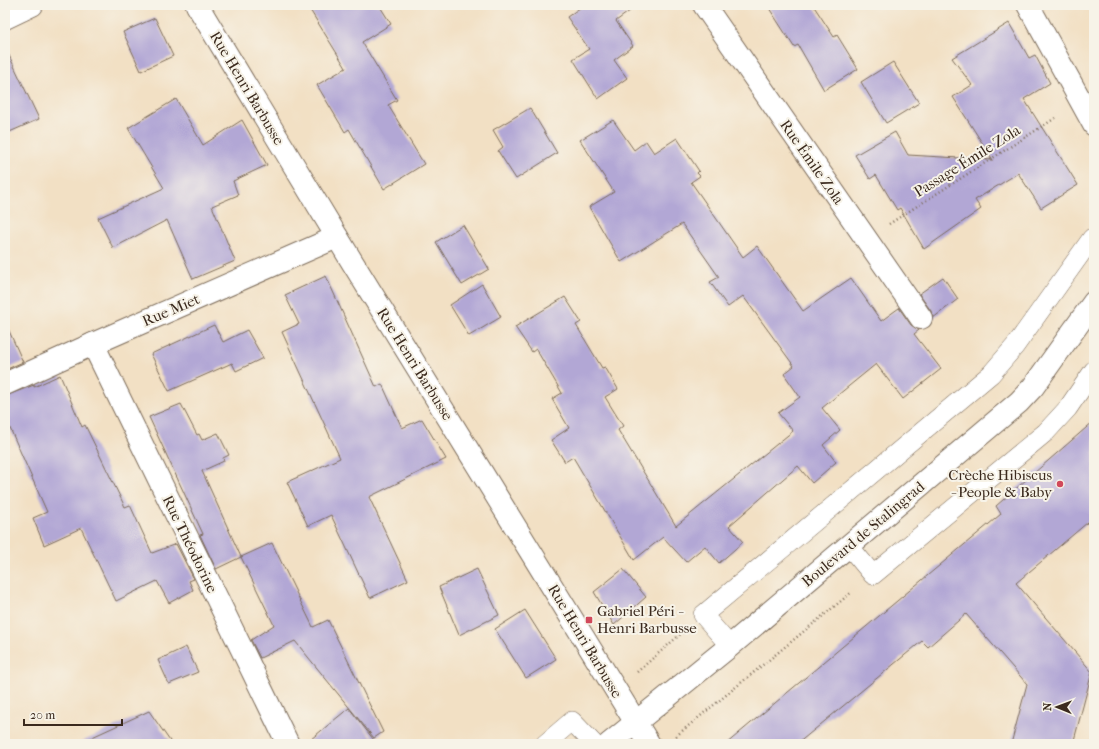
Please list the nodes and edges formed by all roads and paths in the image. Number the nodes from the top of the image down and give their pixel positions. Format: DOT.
graph roads {
  1 [pos="32,5"];
  2 [pos="197,5"];
  3 [pos="704,5"];
  4 [pos="1028,5"];
  5 [pos="5,18"];
  6 [pos="1081,102"];
  7 [pos="1094,125"];
  8 [pos="337,237"];
  9 [pos="866,239"];
  10 [pos="1094,240"];
  11 [pos="1094,302"];
  12 [pos="921,318"];
  13 [pos="93,344"];
  14 [pos="1094,370"];
  15 [pos="5,384"];
  16 [pos="849,546"];
  17 [pos="873,575"];
  18 [pos="730,646"];
  19 [pos="635,723"];
  20 [pos="672,739"];
  21 [pos="288,744"];
  22 [pos="545,744"];
  23 [pos="594,744"];
  24 [pos="609,744"];
  25 [pos="649,744"];
  1 -- 5 [label="street"];
  2 -- 8 [label="street, Rue Henri Barbusse"];
  3 -- 9 [label="street, Rue Émile Zola"];
  4 -- 6 [label="street"];
  6 -- 7 [label="street"];
  6 -- 9 [label="path, Passage Émile Zola"];
  8 -- 13 [label="street, Rue Miet"];
  8 -- 19 [label="street, Rue Henri Barbusse"];
  9 -- 12 [label="street, Rue Émile Zola"];
  10 -- 18 [label="lane"];
  11 -- 16 [label="street, Boulevard de Stalingrad"];
  13 -- 15 [label="street, Rue Miet"];
  13 -- 21 [label="street, Rue Théodorine"];
  14 -- 17 [label="lane"];
  16 -- 17 [label="lane"];
  16 -- 18 [label="street, Boulevard de Stalingrad"];
  17 -- 20 [label="path"];
  18 -- 19 [label="street, Boulevard de Stalingrad"];
  19 -- 24 [label="street, Boulevard de Stalingrad"];
  19 -- 25 [label="street, Rue Henri Barbusse"];
  22 -- 23 [label="lane"];
}
